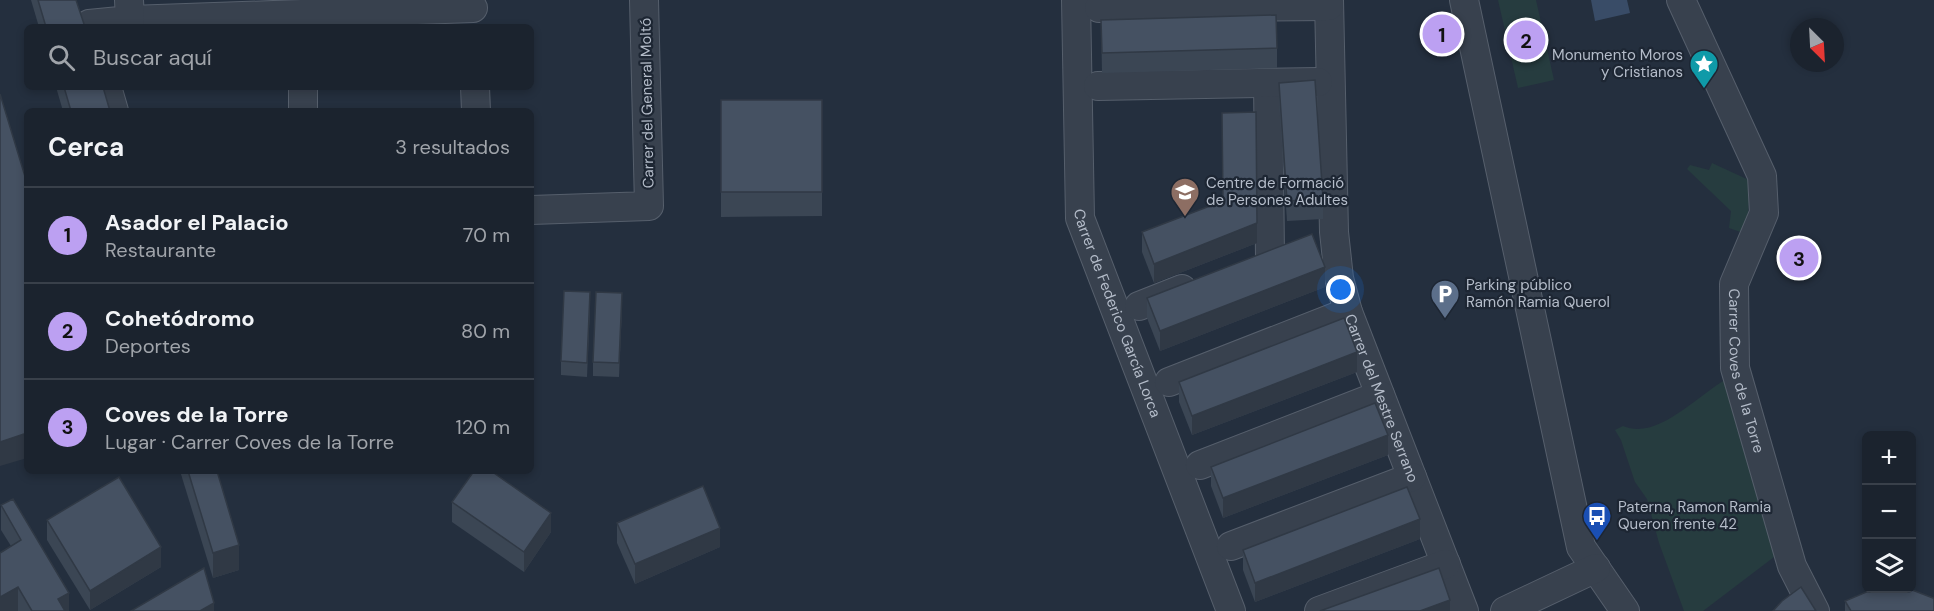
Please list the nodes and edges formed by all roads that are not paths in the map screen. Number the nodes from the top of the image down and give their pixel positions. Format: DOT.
graph roads {
  1 [pos="644,0"];
  2 [pos="1464,0"];
  3 [pos="1681,0"];
  4 [pos="1329,3"];
  5 [pos="1087,4"];
  6 [pos="129,10"];
  7 [pos="473,12"];
  8 [pos="301,14"];
  9 [pos="88,24"];
  10 [pos="1331,82"];
  11 [pos="1268,83"];
  12 [pos="1098,87"];
  13 [pos="108,90"];
  14 [pos="303,90"];
  15 [pos="475,90"];
  16 [pos="113,108"];
  17 [pos="303,108"];
  18 [pos="476,108"];
  19 [pos="534,210"];
  20 [pos="1291,248"];
  21 [pos="1205,281"];
  22 [pos="1139,306"];
  23 [pos="1348,312"];
  24 [pos="1169,382"];
  25 [pos="1380,395"];
  26 [pos="1200,465"];
  27 [pos="1412,477"];
  28 [pos="1231,546"];
  29 [pos="1446,564"];
  30 [pos="1596,568"];
  31 [pos="1231,611"];
  32 [pos="1319,611"];
  33 [pos="1464,611"];
  34 [pos="1505,611"];
  35 [pos="1625,611"];
  36 [pos="1815,611"];
  1 -- 19 [label="street, Carrer del General Moltó"];
  2 -- 30 [label="street"];
  3 -- 36 [label="street, Carrer Coves de la Torre"];
  4 -- 5 [label="street"];
  4 -- 10 [label="street, Carrer del Mestre Serrano"];
  5 -- 31 [label="street, Carrer de Federico García Lorca"];
  6 -- 8 [label="street"];
  6 -- 9 [label="street"];
  7 -- 8 [label="street"];
  10 -- 11 [label="street"];
  10 -- 20 [label="street, Carrer del Mestre Serrano"];
  11 -- 12 [label="street"];
  11 -- 20 [label="street"];
  13 -- 16 [label="street"];
  14 -- 17 [label="street"];
  15 -- 18 [label="street"];
  20 -- 23 [label="street, Carrer del Mestre Serrano"];
  21 -- 22 [label="street"];
  23 -- 24 [label="street"];
  23 -- 25 [label="street, Carrer del Mestre Serrano"];
  25 -- 26 [label="street"];
  25 -- 27 [label="street, Carrer del Mestre Serrano"];
  27 -- 28 [label="street"];
  27 -- 29 [label="street, Carrer del Mestre Serrano"];
  29 -- 32 [label="street"];
  29 -- 33 [label="street, Carrer del Mestre Serrano"];
  30 -- 34 [label="street"];
  30 -- 35 [label="street"];
}
